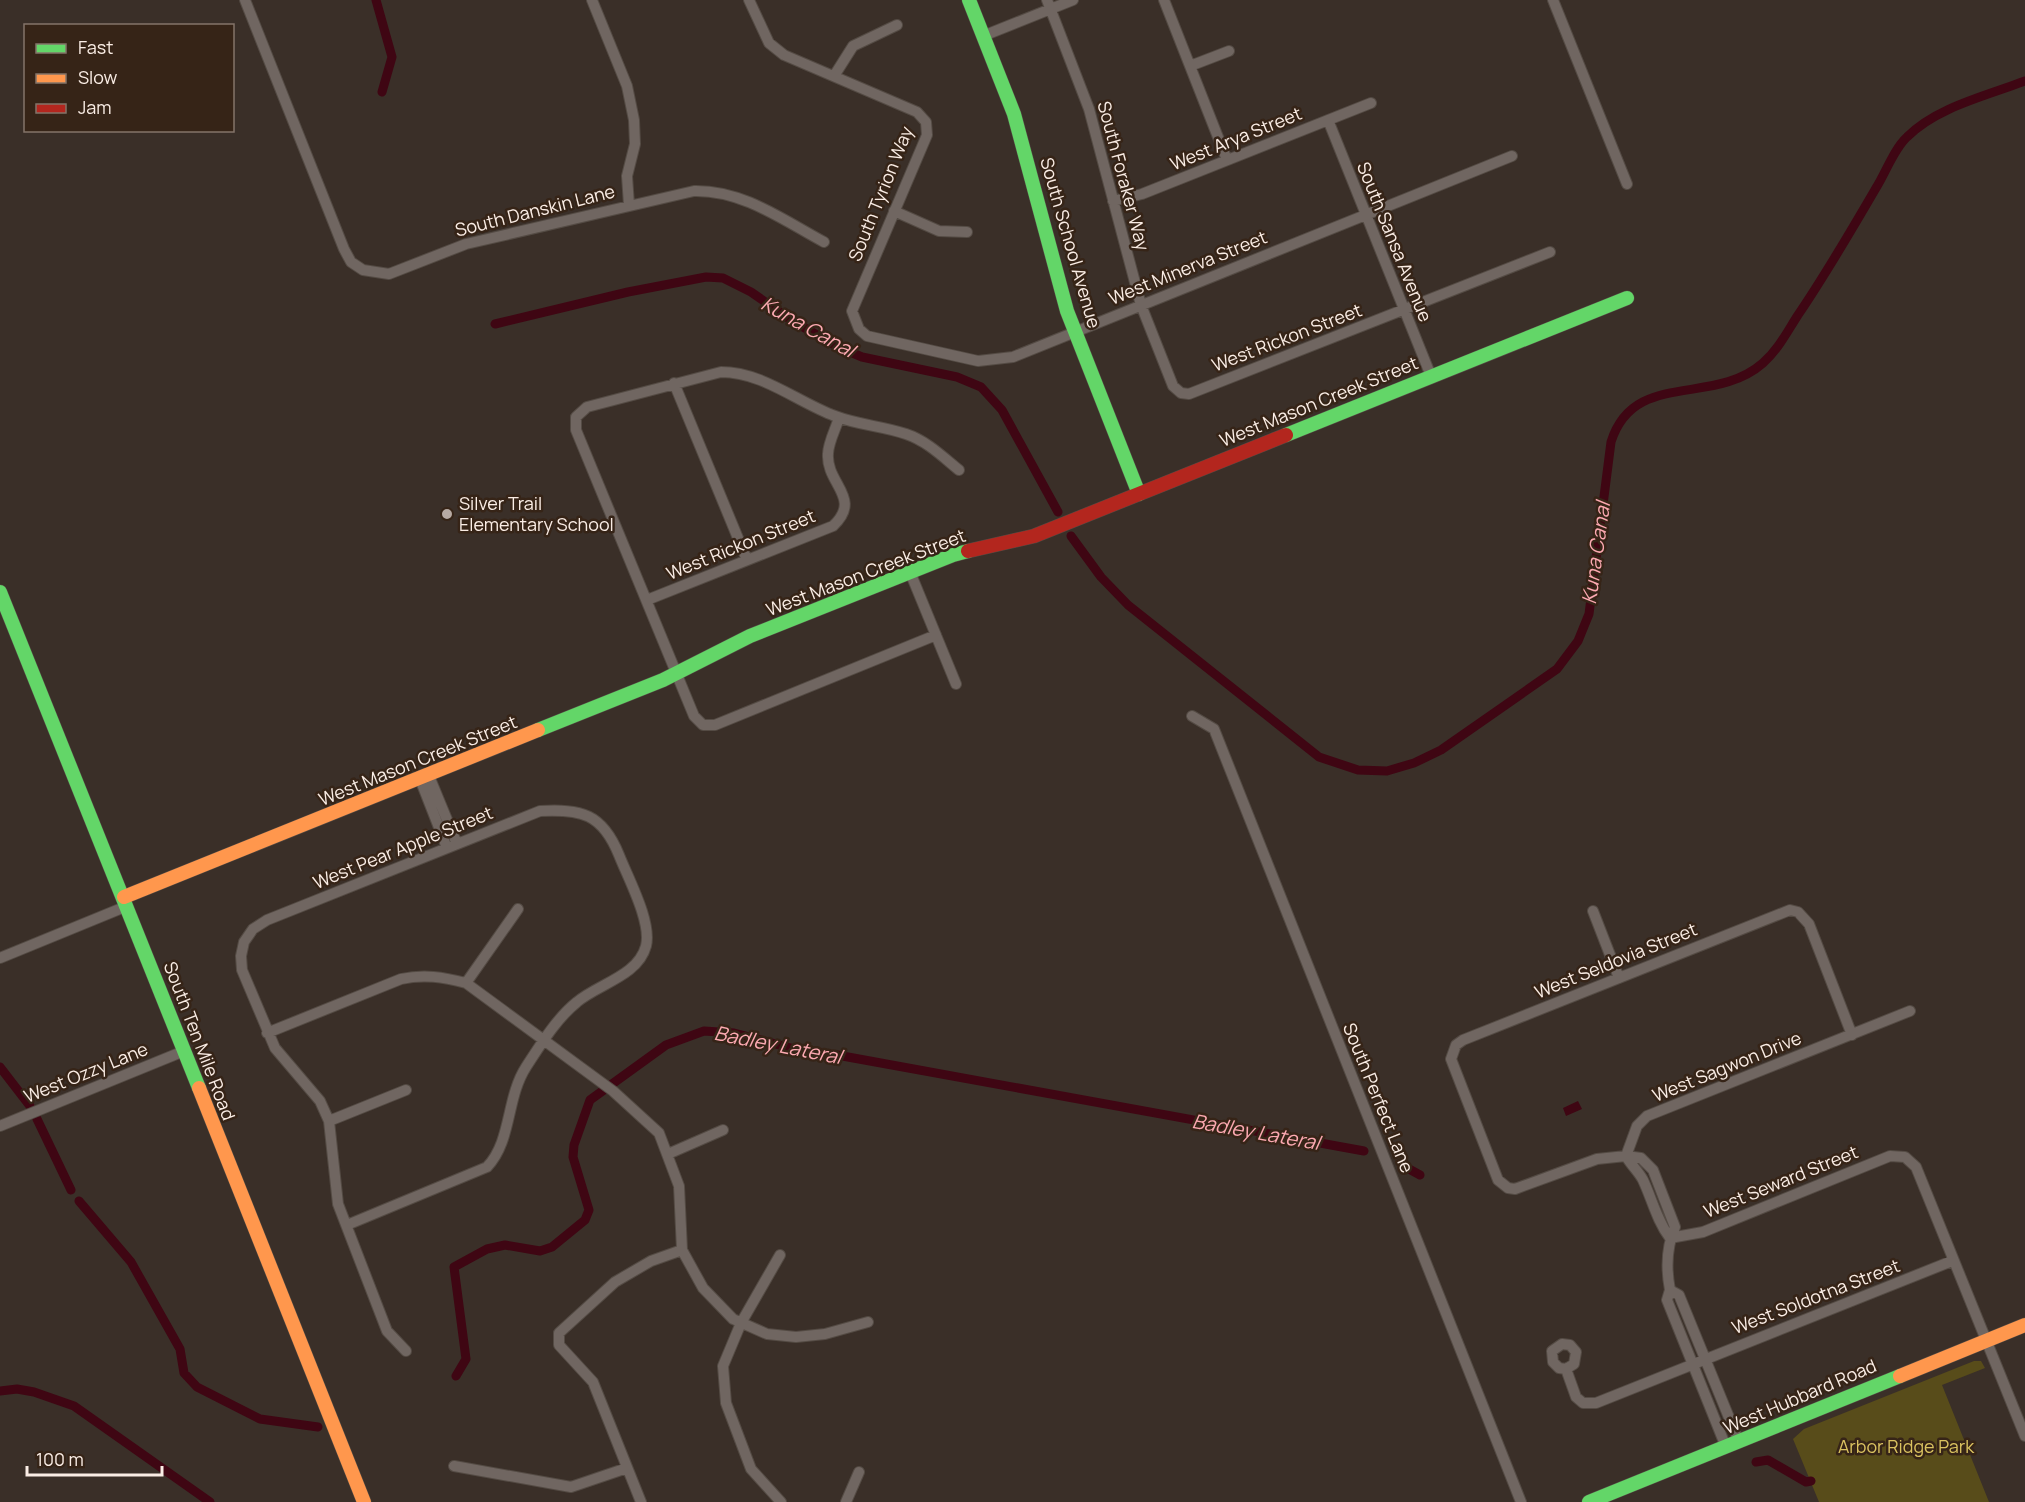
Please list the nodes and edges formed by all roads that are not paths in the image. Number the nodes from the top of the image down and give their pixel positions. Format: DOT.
graph roads {
  1 [pos="245,0"];
  2 [pos="592,0"];
  3 [pos="749,0"];
  4 [pos="969,0"];
  5 [pos="1073,0"];
  6 [pos="1164,0"];
  7 [pos="1553,0"];
  8 [pos="1048,5"];
  9 [pos="897,25"];
  10 [pos="983,36"];
  11 [pos="1229,51"];
  12 [pos="1190,66"];
  13 [pos="834,76"];
  14 [pos="1371,103"];
  15 [pos="1328,120"];
  16 [pos="1512,156"];
  17 [pos="1227,160"];
  18 [pos="1627,184"];
  19 [pos="1113,201"];
  20 [pos="629,205"];
  21 [pos="894,211"];
  22 [pos="1366,215"];
  23 [pos="968,232"];
  24 [pos="824,242"];
  25 [pos="1550,252"];
  26 [pos="1627,298"];
  27 [pos="1141,305"];
  28 [pos="1404,310"];
  29 [pos="854,320"];
  30 [pos="1075,331"];
  31 [pos="1431,376"];
  32 [pos="674,384"];
  33 [pos="1181,393"];
  34 [pos="839,418"];
  35 [pos="959,470"];
  36 [pos="1139,494"];
  37 [pos="747,560"];
  38 [pos="910,572"];
  39 [pos="0,592"];
  40 [pos="647,600"];
  41 [pos="936,636"];
  42 [pos="677,674"];
  43 [pos="956,684"];
  44 [pos="1192,716"];
  45 [pos="425,778"];
  46 [pos="452,846"];
  47 [pos="125,902"];
  48 [pos="518,909"];
  49 [pos="1593,911"];
  50 [pos="0,958"];
  51 [pos="1619,978"];
  52 [pos="466,982"];
  53 [pos="1910,1011"];
  54 [pos="267,1033"];
  55 [pos="1852,1035"];
  56 [pos="543,1040"];
  57 [pos="184,1051"];
  58 [pos="405,1090"];
  59 [pos="329,1120"];
  60 [pos="0,1126"];
  61 [pos="723,1130"];
  62 [pos="668,1154"];
  63 [pos="1626,1156"];
  64 [pos="347,1225"];
  65 [pos="1670,1238"];
  66 [pos="682,1250"];
  67 [pos="780,1255"];
  68 [pos="1952,1261"];
  69 [pos="1670,1290"];
  70 [pos="868,1322"];
  71 [pos="741,1323"];
  72 [pos="2025,1325"];
  73 [pos="1985,1340"];
  74 [pos="406,1351"];
  75 [pos="1705,1358"];
  76 [pos="1692,1363"];
  77 [pos="1566,1369"];
  78 [pos="2025,1436"];
  79 [pos="1739,1442"];
  80 [pos="1726,1447"];
  81 [pos="454,1466"];
  82 [pos="627,1468"];
  83 [pos="860,1472"];
  84 [pos="364,1502"];
  85 [pos="641,1502"];
  86 [pos="781,1502"];
  87 [pos="846,1502"];
  88 [pos="1521,1502"];
  89 [pos="1589,1502"];
  1 -- 20 [label="street, South Danskin Lane"];
  2 -- 20 [label="street"];
  3 -- 13 [label="street, South Tyrion Way"];
  4 -- 10 [label="street, South School Avenue"];
  5 -- 8 [label="street"];
  6 -- 12 [label="street"];
  7 -- 18 [label="street"];
  8 -- 10 [label="street"];
  8 -- 19 [label="street, South Foraker Way"];
  9 -- 13 [label="street"];
  10 -- 30 [label="street, South School Avenue"];
  11 -- 12 [label="street"];
  12 -- 17 [label="street"];
  13 -- 21 [label="street, South Tyrion Way"];
  14 -- 15 [label="street, West Arya Street"];
  15 -- 17 [label="street, West Arya Street"];
  15 -- 22 [label="street, South Sansa Avenue"];
  16 -- 22 [label="street, West Minerva Street"];
  17 -- 19 [label="street, West Arya Street"];
  19 -- 27 [label="street, South Foraker Way"];
  20 -- 24 [label="street, South Danskin Lane"];
  21 -- 23 [label="street"];
  21 -- 29 [label="street, South Tyrion Way"];
  22 -- 27 [label="street, West Minerva Street"];
  22 -- 28 [label="street, South Sansa Avenue"];
  25 -- 28 [label="street, West Rickon Street"];
  26 -- 31 [label="street, West Mason Creek Street"];
  27 -- 30 [label="street, West Minerva Street"];
  27 -- 33 [label="street, South Foraker Way"];
  28 -- 31 [label="street, South Sansa Avenue"];
  28 -- 33 [label="street, West Rickon Street"];
  29 -- 30 [label="street, West Minerva Street"];
  30 -- 36 [label="street, South School Avenue"];
  31 -- 36 [label="street, West Mason Creek Street"];
  32 -- 34 [label="street"];
  32 -- 37 [label="street"];
  32 -- 40 [label="street"];
  34 -- 35 [label="street"];
  34 -- 37 [label="street, West Rickon Street"];
  36 -- 38 [label="street, West Mason Creek Street"];
  37 -- 40 [label="street, West Rickon Street"];
  38 -- 41 [label="street"];
  38 -- 42 [label="street, West Mason Creek Street"];
  39 -- 47 [label="street, South Ten Mile Road"];
  40 -- 42 [label="street"];
  41 -- 42 [label="street"];
  41 -- 43 [label="street"];
  42 -- 45 [label="street, West Mason Creek Street"];
  44 -- 88 [label="street, South Perfect Lane"];
  45 -- 46 [label="street"];
  45 -- 47 [label="street, West Mason Creek Street"];
  46 -- 54 [label="street, West Pear Apple Street"];
  46 -- 56 [label="street, West Pear Apple Street"];
  47 -- 50 [label="street"];
  47 -- 57 [label="street, South Ten Mile Road"];
  48 -- 52 [label="street"];
  49 -- 51 [label="street"];
  51 -- 55 [label="street, West Seldovia Street"];
  51 -- 63 [label="street, West Seldovia Street"];
  52 -- 54 [label="street"];
  52 -- 56 [label="street"];
  53 -- 55 [label="street, West Sagwon Drive"];
  54 -- 59 [label="street"];
  55 -- 63 [label="street, West Sagwon Drive"];
  56 -- 62 [label="street"];
  56 -- 64 [label="street"];
  57 -- 60 [label="street, West Ozzy Lane"];
  57 -- 84 [label="street, South Ten Mile Road"];
  58 -- 59 [label="street"];
  59 -- 64 [label="street"];
  61 -- 62 [label="street"];
  62 -- 66 [label="street"];
  63 -- 65 [label="street"];
  64 -- 74 [label="street"];
  65 -- 68 [label="street, West Seward Street"];
  65 -- 69 [label="street"];
  66 -- 71 [label="street"];
  66 -- 82 [label="street"];
  67 -- 71 [label="street"];
  68 -- 73 [label="street"];
  68 -- 75 [label="street, West Soldotna Street"];
  69 -- 75 [label="street"];
  69 -- 76 [label="street"];
  70 -- 71 [label="street"];
  71 -- 86 [label="street"];
  72 -- 73 [label="street, West Hubbard Road"];
  73 -- 78 [label="street"];
  73 -- 79 [label="street, West Hubbard Road"];
  75 -- 76 [label="street, West Soldotna Street"];
  75 -- 79 [label="street"];
  76 -- 77 [label="street, West Soldotna Street"];
  76 -- 80 [label="street"];
  79 -- 80 [label="street, West Hubbard Road"];
  80 -- 89 [label="street, West Hubbard Road"];
  81 -- 82 [label="street"];
  82 -- 85 [label="street"];
  83 -- 87 [label="street"];
}
